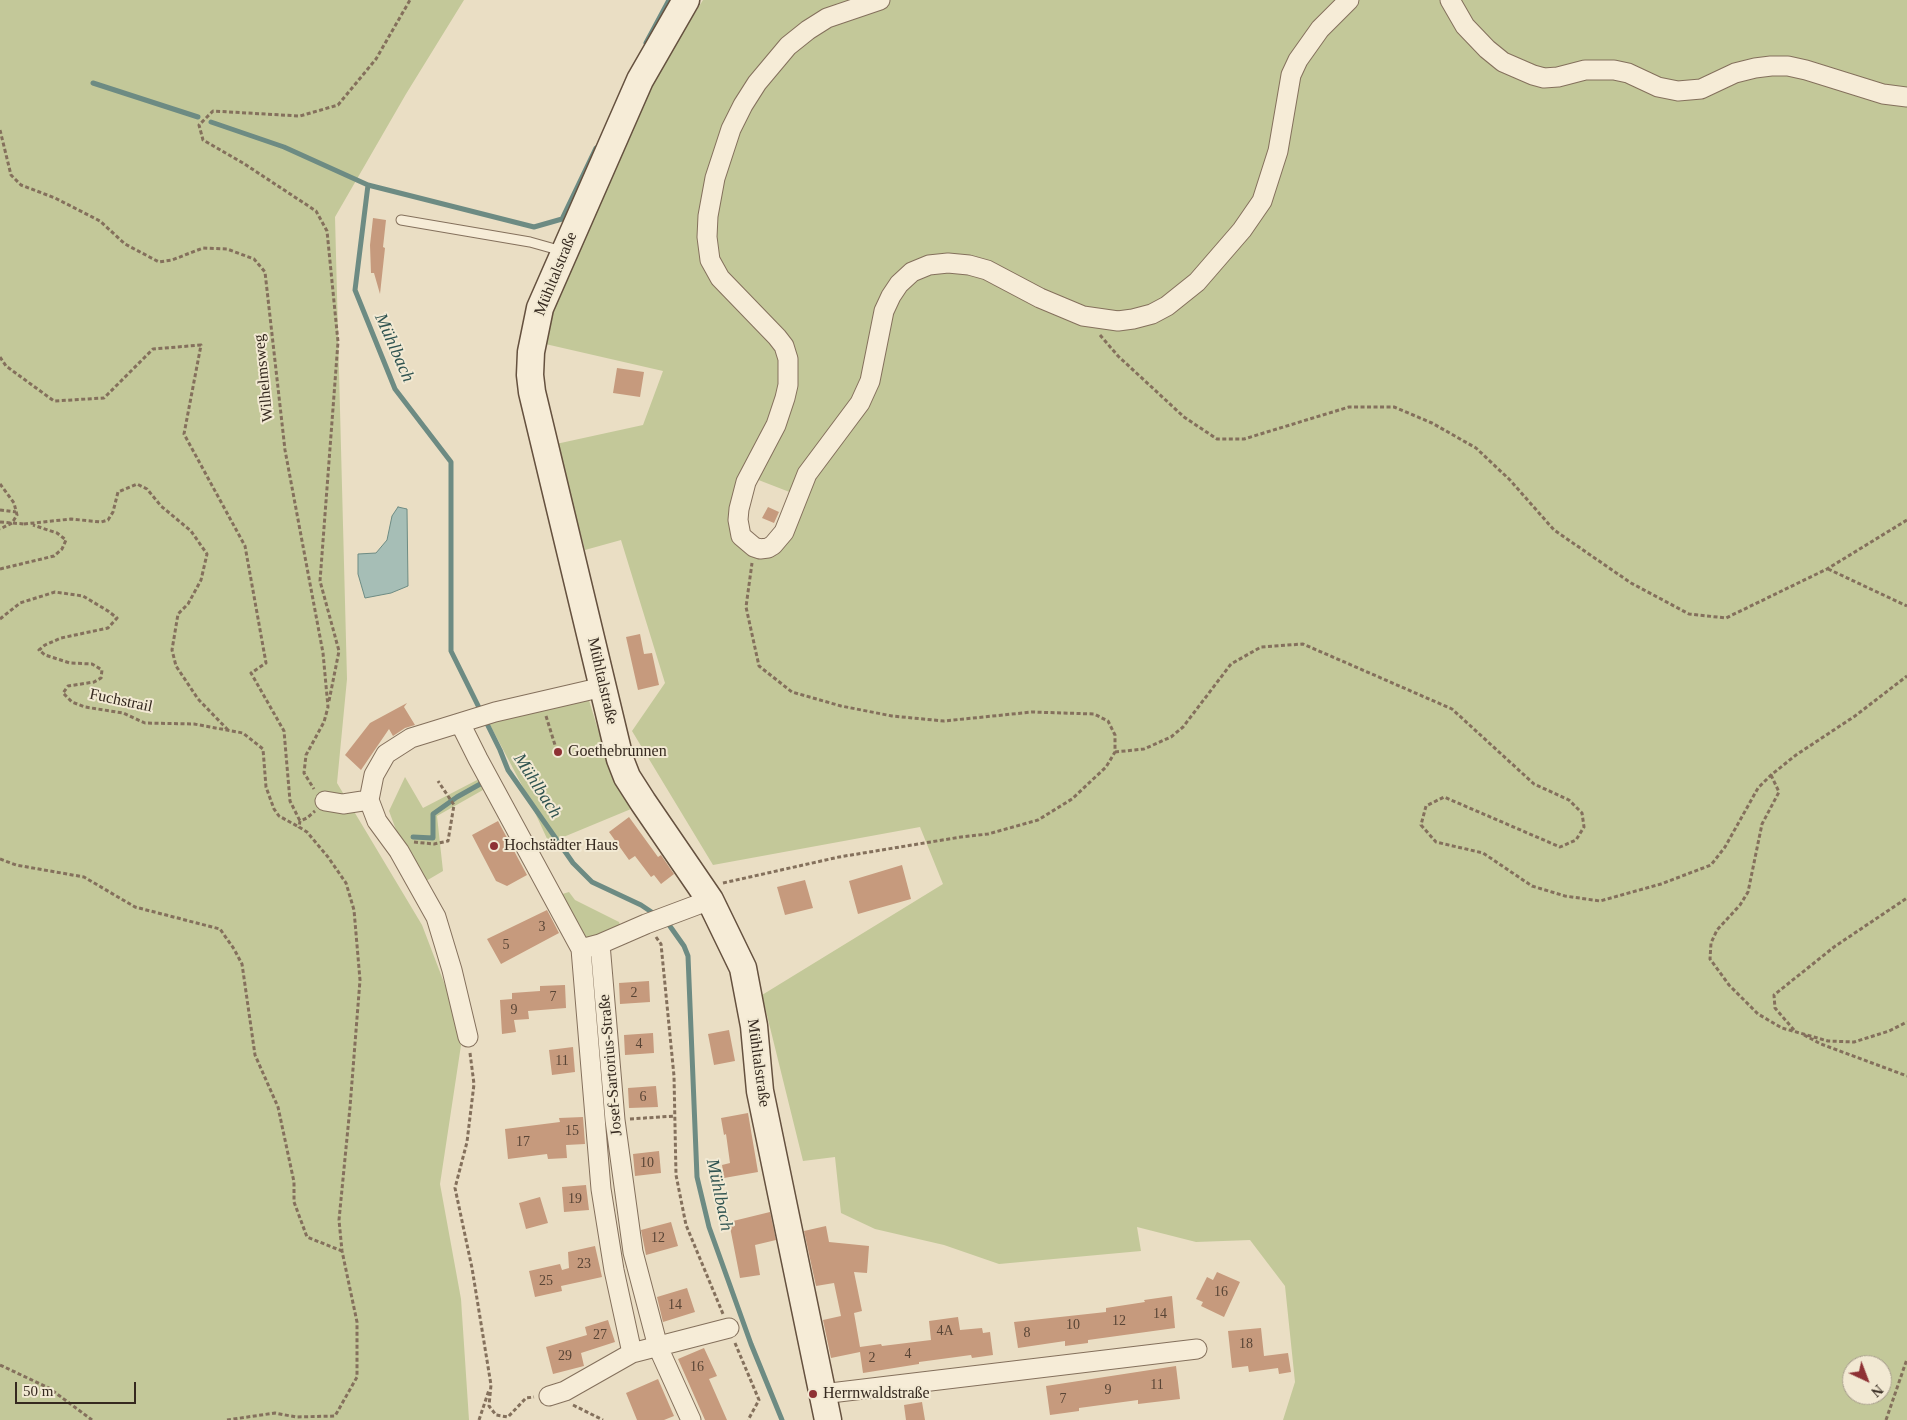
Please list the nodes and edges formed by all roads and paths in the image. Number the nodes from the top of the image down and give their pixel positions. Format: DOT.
graph roads {
  1 [pos="410,0"];
  2 [pos="686,0"];
  3 [pos="880,0"];
  4 [pos="1349,0"];
  5 [pos="1450,0"];
  6 [pos="1907,97"];
  7 [pos="0,130"];
  8 [pos="401,220"];
  9 [pos="565,252"];
  10 [pos="1084,316"];
  11 [pos="0,357"];
  12 [pos="0,484"];
  13 [pos="0,510"];
  14 [pos="16,512"];
  15 [pos="1907,520"];
  16 [pos="0,522"];
  17 [pos="12,523"];
  18 [pos="24,524"];
  19 [pos="0,528"];
  20 [pos="754,547"];
  21 [pos="0,569"];
  22 [pos="1827,569"];
  23 [pos="1907,606"];
  24 [pos="0,619"];
  25 [pos="1907,676"];
  26 [pos="603,687"];
  27 [pos="541,702"];
  28 [pos="328,707"];
  29 [pos="468,720"];
  30 [pos="228,730"];
  31 [pos="555,745"];
  32 [pos="1115,752"];
  33 [pos="1771,774"];
  34 [pos="438,781"];
  35 [pos="326,800"];
  36 [pos="370,800"];
  37 [pos="300,822"];
  38 [pos="299,827"];
  39 [pos="414,842"];
  40 [pos="0,859"];
  41 [pos="706,894"];
  42 [pos="1907,898"];
  43 [pos="648,924"];
  44 [pos="600,944"];
  45 [pos="582,949"];
  46 [pos="1907,1022"];
  47 [pos="1798,1032"];
  48 [pos="468,1037"];
  49 [pos="1907,1076"];
  50 [pos="674,1116"];
  51 [pos="615,1120"];
  52 [pos="623,1185"];
  53 [pos="601,1189"];
  54 [pos="342,1251"];
  55 [pos="729,1328"];
  56 [pos="658,1347"];
  57 [pos="1197,1349"];
  58 [pos="632,1353"];
  59 [pos="1907,1359"];
  60 [pos="0,1365"];
  61 [pos="491,1385"];
  62 [pos="822,1394"];
  63 [pos="549,1396"];
  64 [pos="92,1420"];
  65 [pos="227,1420"];
  66 [pos="479,1420"];
  67 [pos="603,1420"];
  68 [pos="691,1420"];
  69 [pos="748,1420"];
  70 [pos="828,1420"];
  71 [pos="1886,1420"];
  1 -- 28 [label="path"];
  2 -- 9 [label="main road, Mühltalstraße"];
  3 -- 20 [label="street"];
  4 -- 10 [label="street"];
  5 -- 6 [label="street"];
  7 -- 28 [label="path, Wilhelmsweg"];
  8 -- 9 [label="lane"];
  9 -- 26 [label="main road, Mühltalstraße"];
  10 -- 20 [label="street"];
  10 -- 22 [label="path"];
  11 -- 37 [label="path"];
  12 -- 14 [label="path"];
  13 -- 14 [label="path"];
  14 -- 17 [label="path"];
  15 -- 22 [label="path"];
  16 -- 17 [label="path"];
  17 -- 18 [label="path"];
  17 -- 19 [label="path"];
  18 -- 21 [label="path"];
  18 -- 30 [label="path"];
  20 -- 32 [label="path"];
  22 -- 23 [label="path"];
  24 -- 30 [label="path, Fuchstrail"];
  25 -- 33 [label="path"];
  26 -- 27 [label="street"];
  26 -- 41 [label="main road, Mühltalstraße"];
  27 -- 29 [label="street"];
  27 -- 31 [label="path"];
  28 -- 35 [label="path, Wilhelmsweg"];
  29 -- 36 [label="street"];
  29 -- 45 [label="street, Josef-Sartorius-Straße"];
  30 -- 38 [label="path, Fuchstrail"];
  32 -- 33 [label="path"];
  32 -- 41 [label="path"];
  33 -- 47 [label="path"];
  34 -- 39 [label="path"];
  35 -- 36 [label="street"];
  35 -- 37 [label="path"];
  36 -- 48 [label="street"];
  37 -- 38 [label="path"];
  38 -- 54 [label="path, Fuchstrail"];
  40 -- 54 [label="path"];
  41 -- 43 [label="street"];
  41 -- 62 [label="main road, Mühltalstraße"];
  42 -- 47 [label="path"];
  43 -- 44 [label="street"];
  43 -- 50 [label="path"];
  44 -- 45 [label="street"];
  44 -- 51 [label="street, Josef-Sartorius-Straße"];
  45 -- 53 [label="street, Josef-Sartorius-Straße"];
  46 -- 47 [label="path"];
  47 -- 49 [label="path"];
  48 -- 61 [label="path"];
  50 -- 51 [label="path"];
  50 -- 55 [label="path"];
  51 -- 52 [label="street, Josef-Sartorius-Straße"];
  52 -- 53 [label="street"];
  52 -- 56 [label="street, Josef-Sartorius-Straße"];
  53 -- 58 [label="street, Josef-Sartorius-Straße"];
  54 -- 65 [label="path, Fuchstrail"];
  55 -- 56 [label="street"];
  55 -- 69 [label="path"];
  56 -- 58 [label="street"];
  56 -- 68 [label="street, Josef-Sartorius-Straße"];
  57 -- 62 [label="street"];
  58 -- 63 [label="street"];
  59 -- 71 [label="path"];
  60 -- 64 [label="path"];
  61 -- 63 [label="path"];
  61 -- 66 [label="path"];
  62 -- 70 [label="main road, Mühltalstraße"];
  63 -- 67 [label="path"];
}
